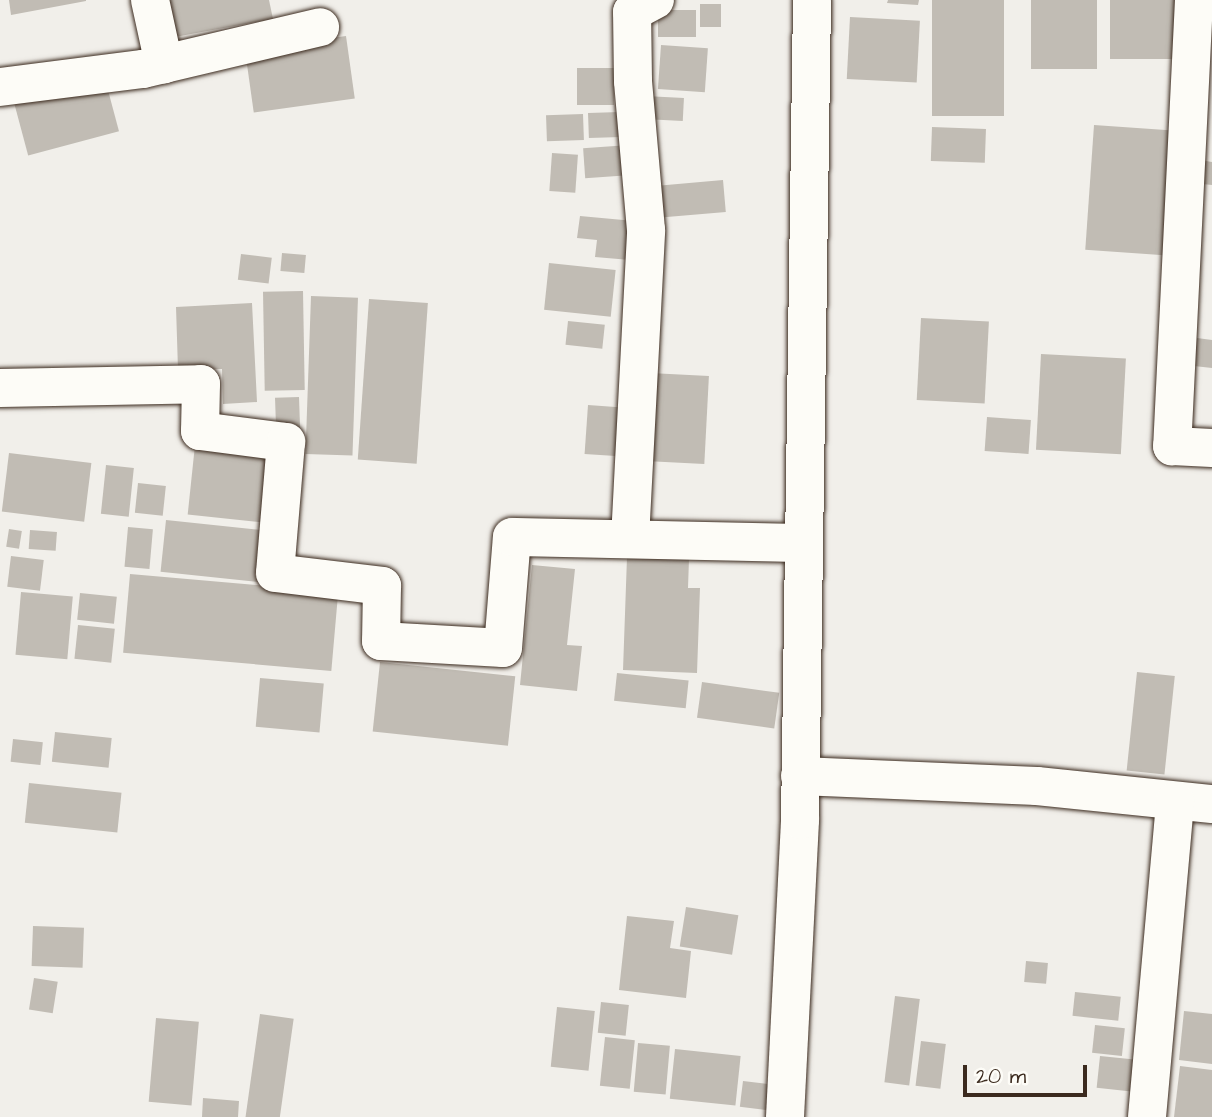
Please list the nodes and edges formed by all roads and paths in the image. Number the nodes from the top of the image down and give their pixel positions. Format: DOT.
graph roads {
  1 [pos="150,0"];
  2 [pos="655,0"];
  3 [pos="812,0"];
  4 [pos="1194,0"];
  5 [pos="320,27"];
  6 [pos="164,64"];
  7 [pos="0,87"];
  8 [pos="0,388"];
  9 [pos="1212,448"];
  10 [pos="630,539"];
  11 [pos="804,543"];
  12 [pos="800,776"];
  13 [pos="1194,803"];
  14 [pos="785,1117"];
  15 [pos="1147,1117"];
  1 -- 6 [label="street"];
  2 -- 10 [label="street"];
  3 -- 11 [label="street"];
  4 -- 9 [label="street"];
  5 -- 6 [label="street"];
  6 -- 7 [label="street"];
  8 -- 10 [label="street"];
  10 -- 11 [label="street"];
  11 -- 12 [label="street"];
  12 -- 13 [label="street"];
  12 -- 14 [label="street"];
  13 -- 15 [label="street"];
}
